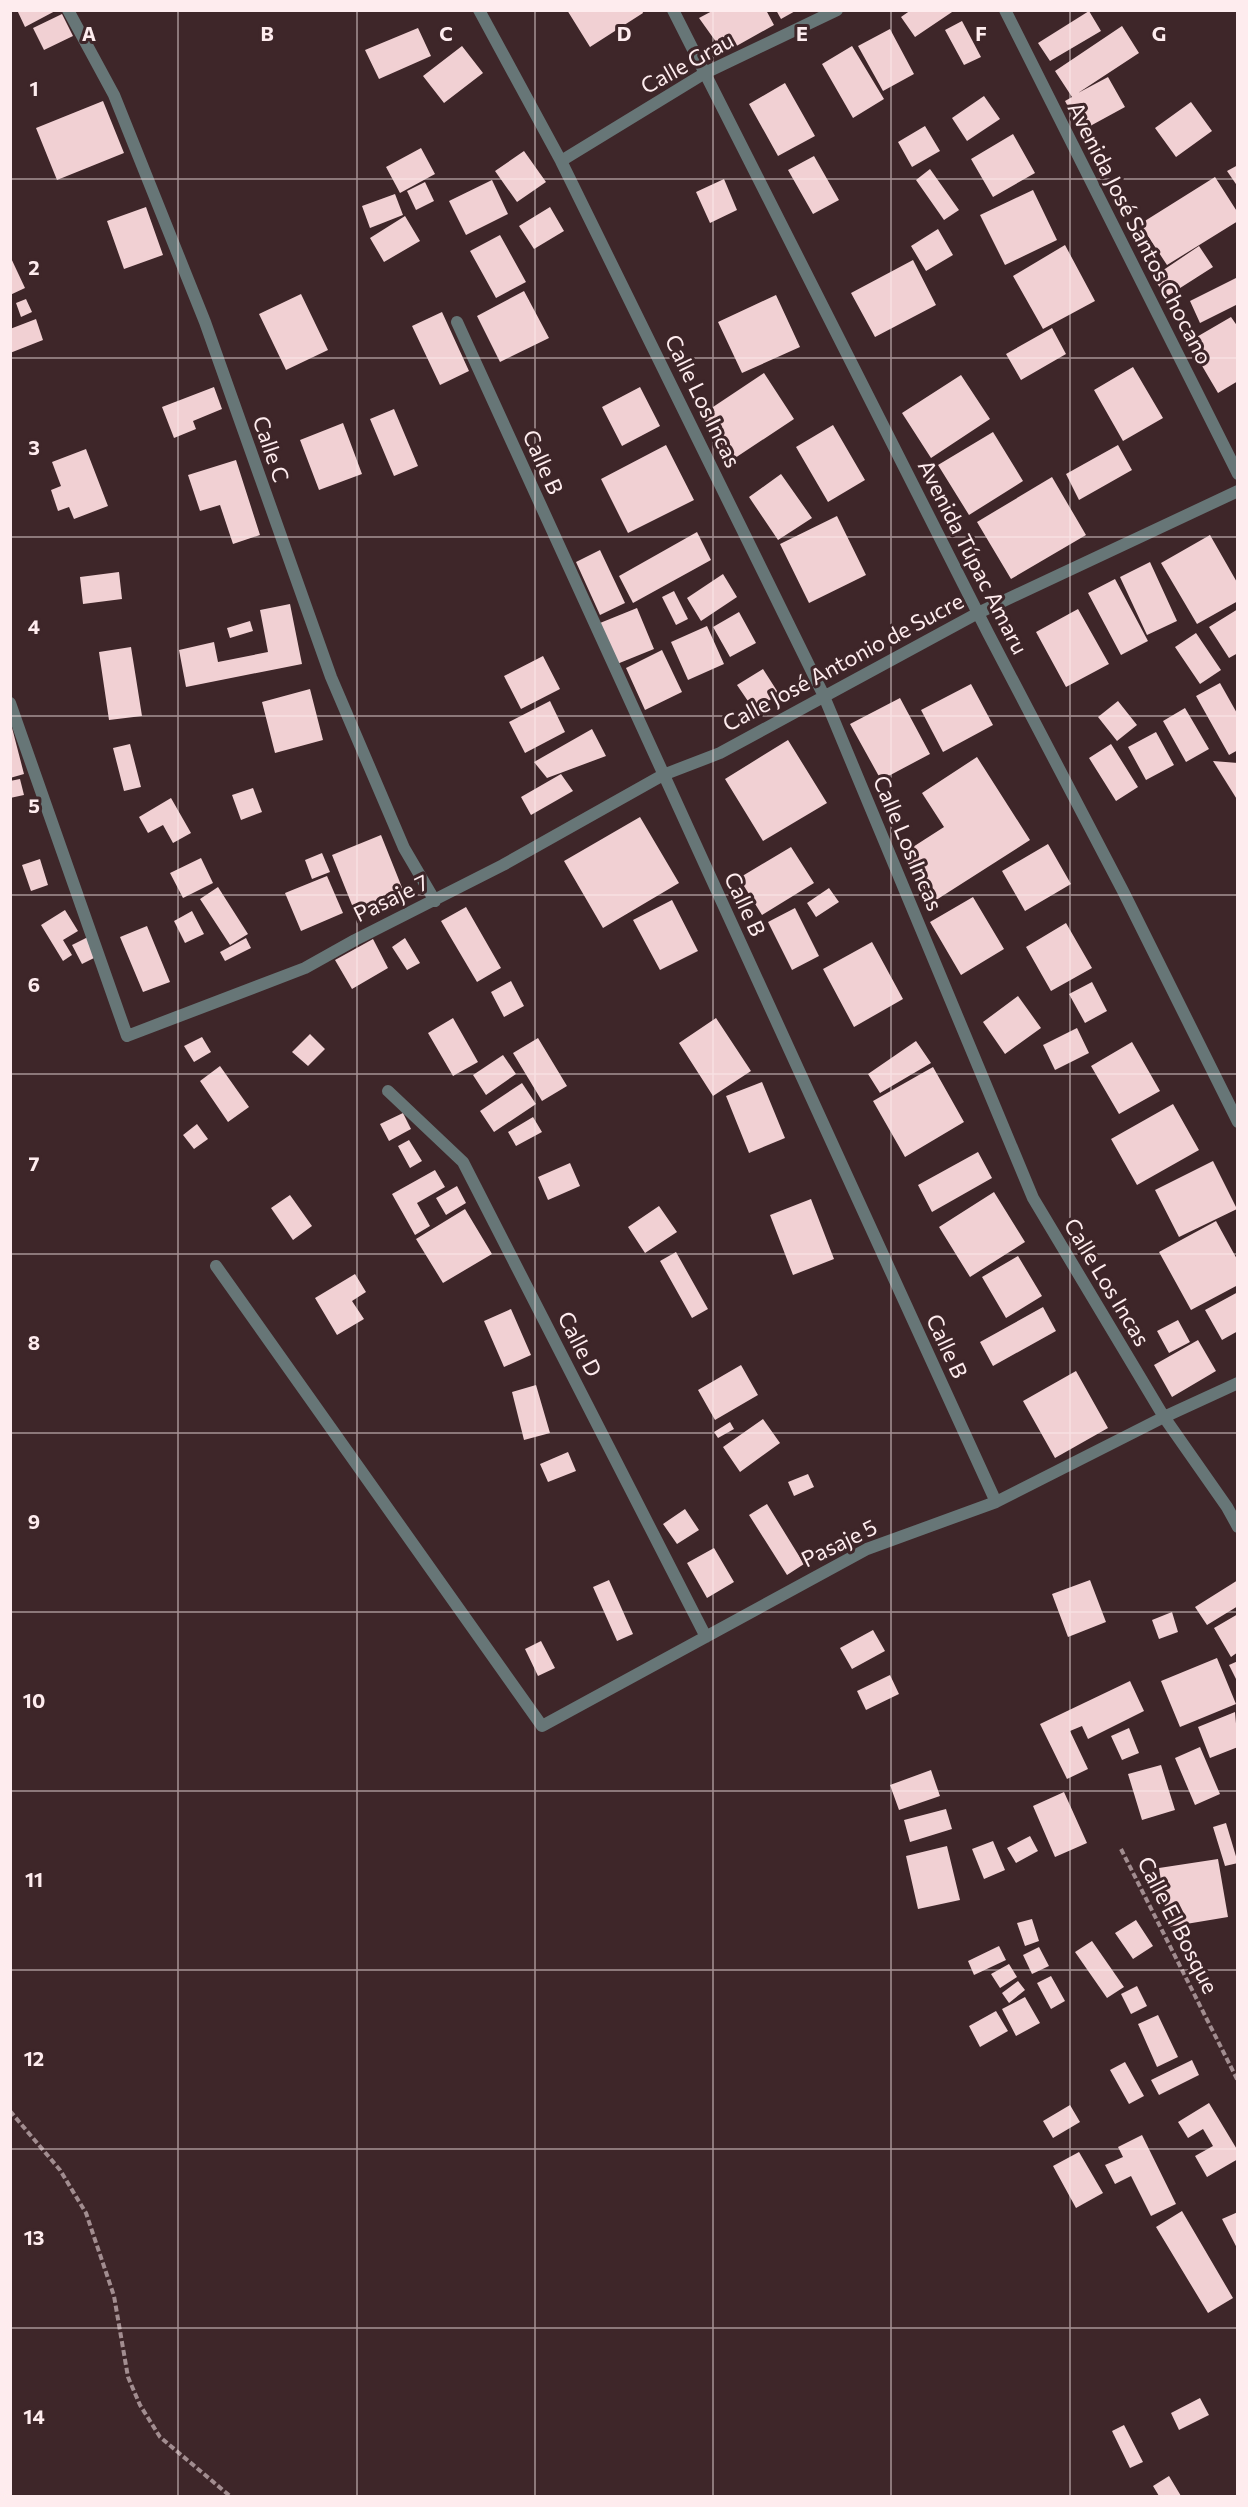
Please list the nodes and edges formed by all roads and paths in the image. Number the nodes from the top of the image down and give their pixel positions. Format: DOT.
graph roads {
  1 [pos="68,10"];
  2 [pos="478,10"];
  3 [pos="673,10"];
  4 [pos="837,10"];
  5 [pos="1005,10"];
  6 [pos="705,74"];
  7 [pos="561,161"];
  8 [pos="457,322"];
  9 [pos="1238,474"];
  10 [pos="1238,491"];
  11 [pos="978,612"];
  12 [pos="823,694"];
  13 [pos="10,703"];
  14 [pos="663,775"];
  15 [pos="435,901"];
  16 [pos="388,1091"];
  17 [pos="1238,1122"];
  18 [pos="216,1266"];
  19 [pos="1238,1383"];
  20 [pos="1164,1417"];
  21 [pos="996,1502"];
  22 [pos="1238,1527"];
  23 [pos="706,1637"];
  24 [pos="1121,1849"];
  25 [pos="1238,2081"];
  26 [pos="10,2111"];
  27 [pos="230,2496"];
  1 -- 15 [label="street, Calle C"];
  2 -- 7 [label="street, Calle Los Incas"];
  3 -- 6 [label="street, Avenida Túpac Amaru"];
  4 -- 6 [label="street, Calle Grau"];
  5 -- 9 [label="street, Avenida José Santos Chocano"];
  6 -- 7 [label="street, Calle Grau"];
  6 -- 11 [label="street, Avenida Túpac Amaru"];
  7 -- 12 [label="street, Calle Los Incas"];
  8 -- 14 [label="street, Calle B"];
  10 -- 11 [label="street, Calle José Antonio de Sucre"];
  11 -- 12 [label="street, Calle José Antonio de Sucre"];
  11 -- 17 [label="street, Avenida Túpac Amaru"];
  12 -- 14 [label="street, Calle José Antonio de Sucre"];
  12 -- 20 [label="street, Calle Los Incas"];
  13 -- 15 [label="street, Pasaje 7"];
  14 -- 15 [label="street, Pasaje 7"];
  14 -- 21 [label="street, Calle B"];
  16 -- 23 [label="street, Calle D"];
  18 -- 23 [label="street, Pasaje 5"];
  19 -- 20 [label="street, Pasaje 5"];
  20 -- 21 [label="street, Pasaje 5"];
  20 -- 22 [label="street, Calle Los Incas"];
  21 -- 23 [label="street, Pasaje 5"];
  24 -- 25 [label="path, Calle El Bosque"];
  26 -- 27 [label="path"];
}
